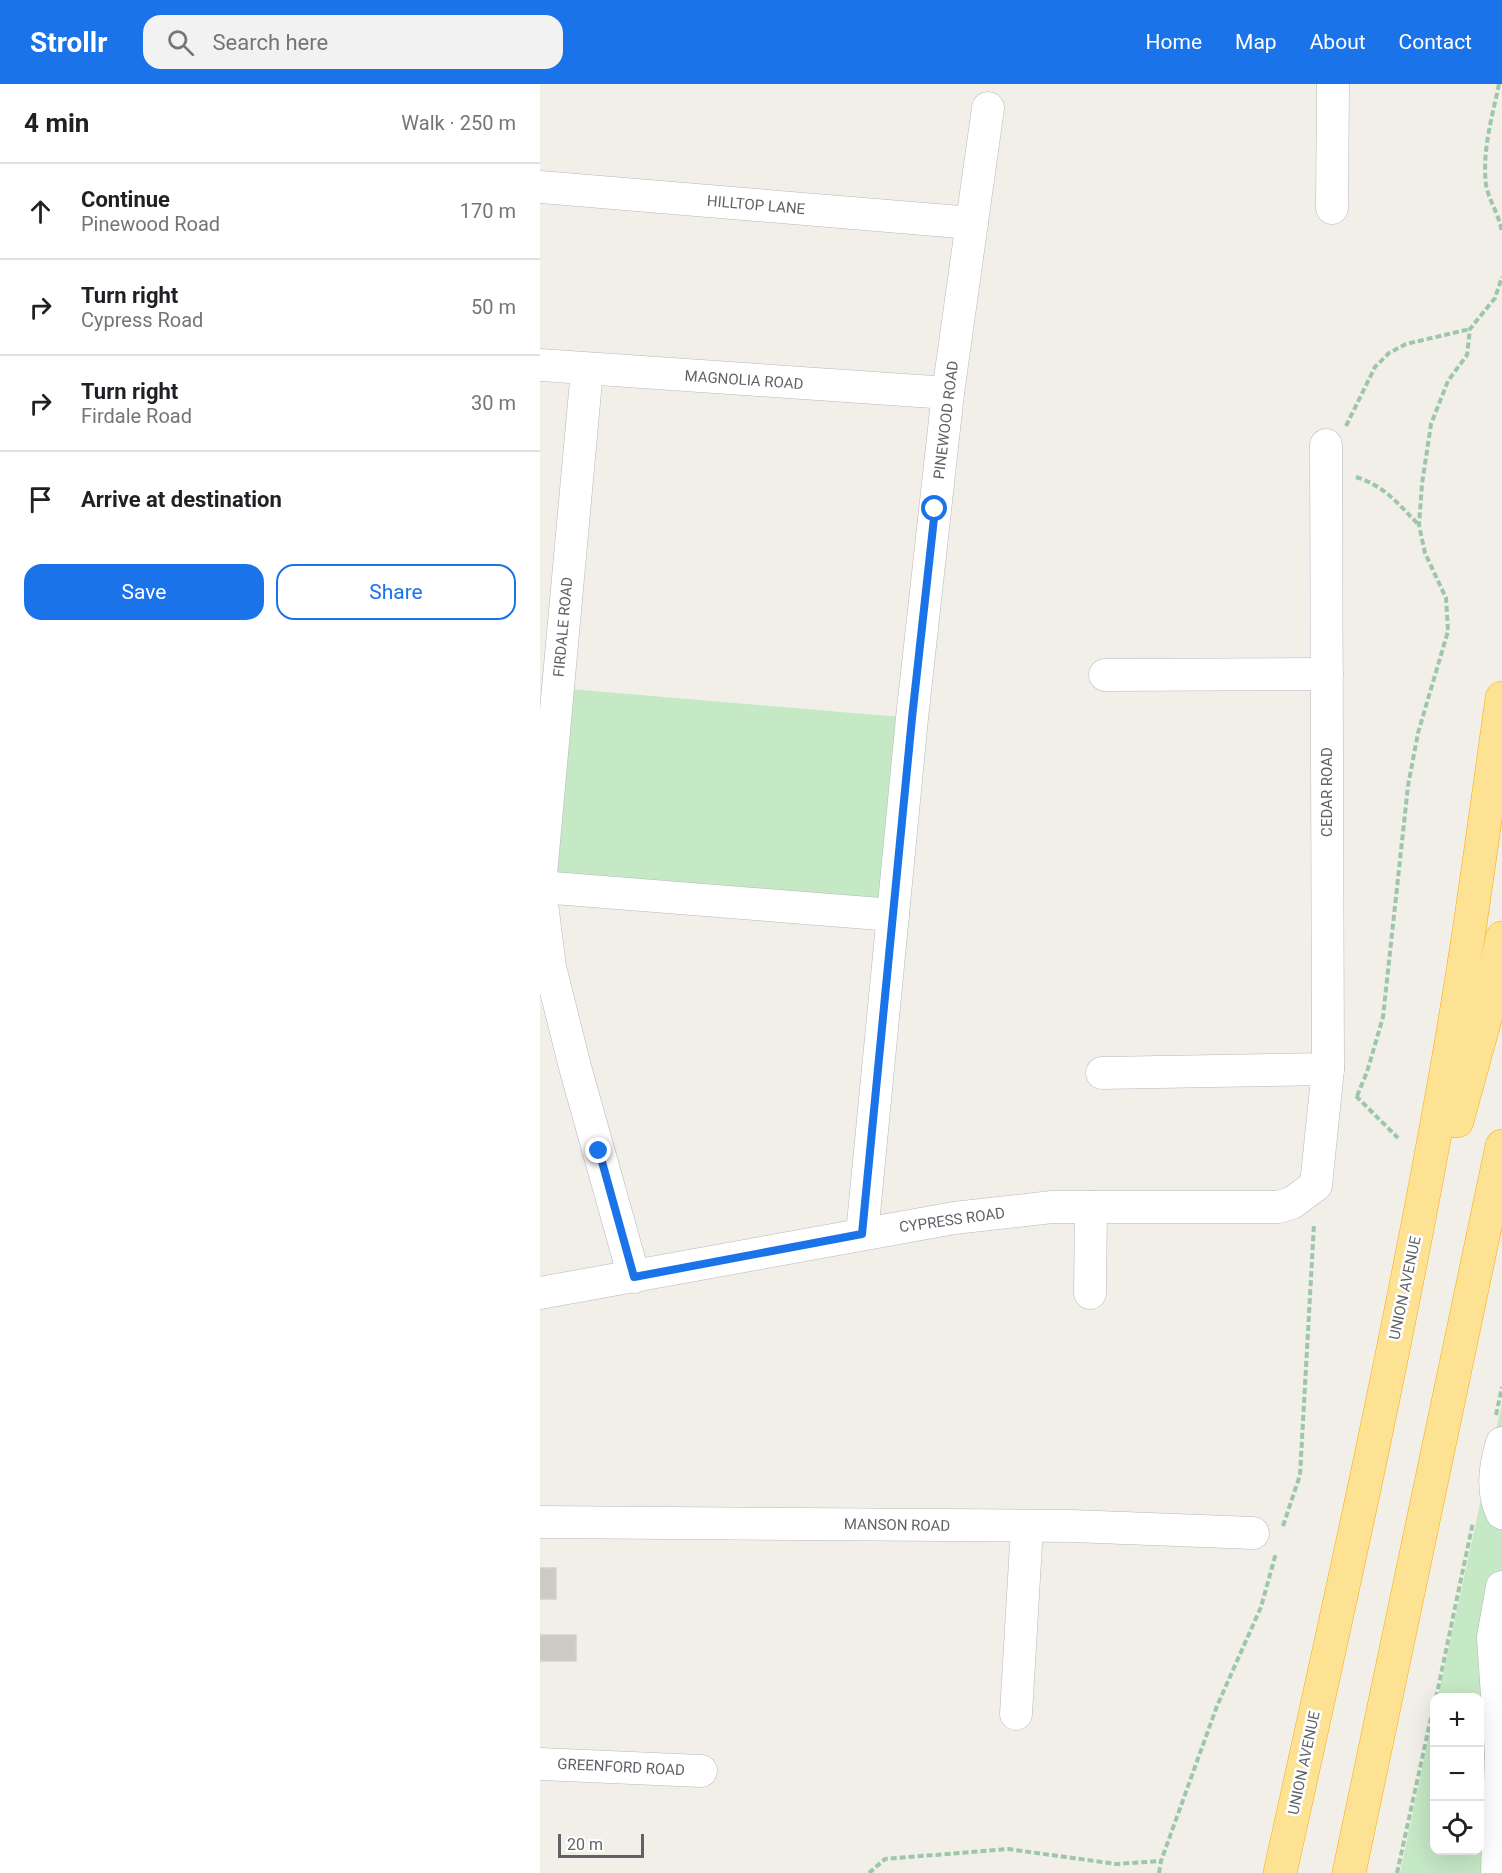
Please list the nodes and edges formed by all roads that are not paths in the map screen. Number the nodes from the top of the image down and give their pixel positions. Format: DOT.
graph roads {
  1 [pos="1334,84"];
  2 [pos="988,108"];
  3 [pos="540,187"];
  4 [pos="1332,208"];
  5 [pos="972,223"];
  6 [pos="540,365"];
  7 [pos="588,370"];
  8 [pos="948,393"];
  9 [pos="1326,456"];
  10 [pos="1327,674"];
  11 [pos="1105,675"];
  12 [pos="1502,698"];
  13 [pos="540,887"];
  14 [pos="893,915"];
  15 [pos="1502,938"];
  16 [pos="1328,1069"];
  17 [pos="1102,1073"];
  18 [pos="1322,1138"];
  19 [pos="1502,1146"];
  20 [pos="1092,1207"];
  21 [pos="862,1234"];
  22 [pos="1412,1253"];
  23 [pos="634,1277"];
  24 [pos="540,1293"];
  25 [pos="1090,1293"];
  26 [pos="1498,1433"];
  27 [pos="1488,1515"];
  28 [pos="540,1522"];
  29 [pos="1027,1527"];
  30 [pos="1253,1533"];
  31 [pos="1502,1587"];
  32 [pos="1016,1714"];
  33 [pos="540,1764"];
  34 [pos="701,1771"];
  35 [pos="1280,1873"];
  36 [pos="1349,1873"];
  37 [pos="1497,1873"];
  1 -- 4 [label="street"];
  2 -- 5 [label="street, PINEWOOD ROAD"];
  3 -- 5 [label="street, HILLTOP LANE"];
  5 -- 8 [label="street, PINEWOOD ROAD"];
  6 -- 7 [label="street, MAGNOLIA ROAD"];
  7 -- 8 [label="street, MAGNOLIA ROAD"];
  7 -- 13 [label="street, FIRDALE ROAD"];
  8 -- 14 [label="street, PINEWOOD ROAD"];
  9 -- 10 [label="street, CEDAR ROAD"];
  10 -- 11 [label="street"];
  10 -- 16 [label="street, CEDAR ROAD"];
  12 -- 22 [label="highway, UNION AVENUE"];
  13 -- 14 [label="street"];
  13 -- 23 [label="street, FIRDALE ROAD"];
  14 -- 21 [label="street, PINEWOOD ROAD"];
  15 -- 22 [label="highway"];
  16 -- 17 [label="street"];
  16 -- 18 [label="street, CEDAR ROAD"];
  18 -- 20 [label="street, CYPRESS ROAD"];
  19 -- 36 [label="highway"];
  20 -- 21 [label="street, CYPRESS ROAD"];
  20 -- 25 [label="street"];
  21 -- 23 [label="street, CYPRESS ROAD"];
  22 -- 35 [label="highway, UNION AVENUE"];
  23 -- 24 [label="street, CYPRESS ROAD"];
  26 -- 27 [label="street"];
  28 -- 29 [label="street, MANSON ROAD"];
  29 -- 30 [label="street, MANSON ROAD"];
  29 -- 32 [label="street"];
  31 -- 37 [label="street"];
  33 -- 34 [label="street, GREENFORD ROAD"];
}
